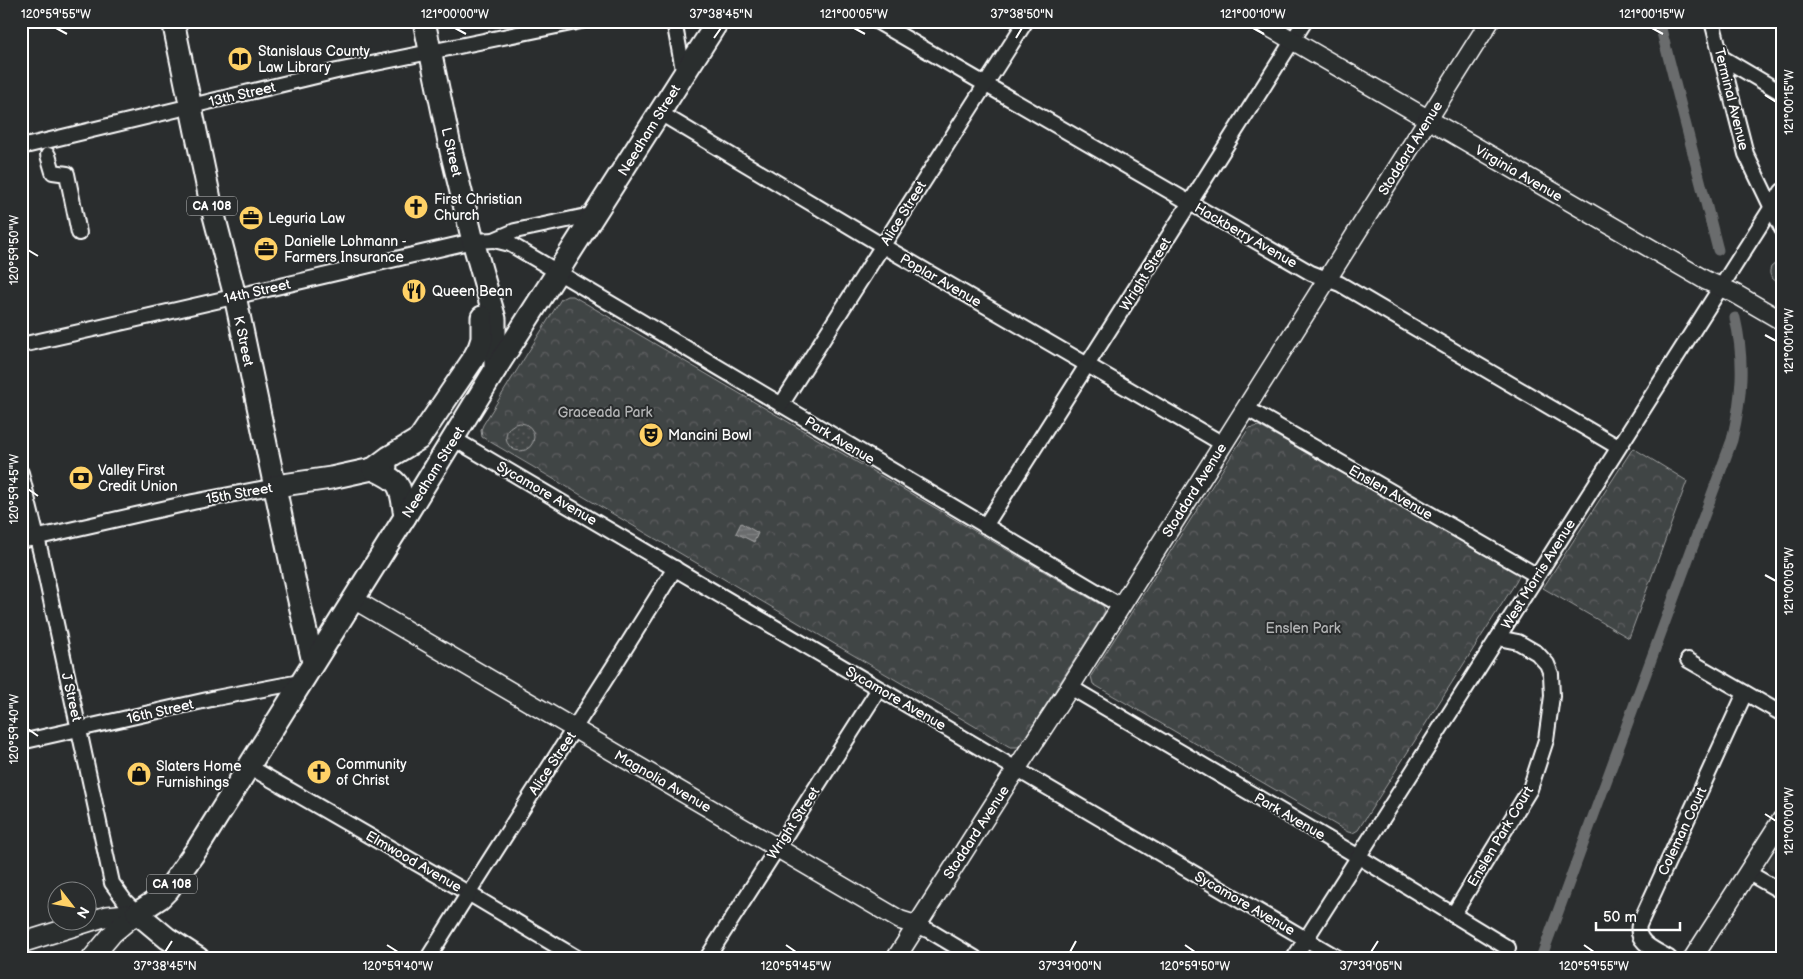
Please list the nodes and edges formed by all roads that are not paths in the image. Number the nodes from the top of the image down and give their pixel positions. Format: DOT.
graph roads {
  1 [pos="173,21"];
  2 [pos="424,21"];
  3 [pos="581,21"];
  4 [pos="674,21"];
  5 [pos="718,21"];
  6 [pos="876,21"];
  7 [pos="1026,21"];
  8 [pos="1259,21"];
  9 [pos="1305,21"];
  10 [pos="1490,21"];
  11 [pos="1712,21"];
  12 [pos="1293,41"];
  13 [pos="431,52"];
  14 [pos="1721,57"];
  15 [pos="684,75"];
  16 [pos="985,85"];
  17 [pos="1782,93"];
  18 [pos="192,106"];
  19 [pos="660,113"];
  20 [pos="1428,120"];
  21 [pos="21,148"];
  22 [pos="48,156"];
  23 [pos="1782,191"];
  24 [pos="1190,202"];
  25 [pos="1771,208"];
  26 [pos="596,214"];
  27 [pos="1782,230"];
  28 [pos="79,233"];
  29 [pos="494,240"];
  30 [pos="473,241"];
  31 [pos="883,246"];
  32 [pos="558,273"];
  33 [pos="1328,279"];
  34 [pos="1720,287"];
  35 [pos="487,291"];
  36 [pos="235,296"];
  37 [pos="1782,321"];
  38 [pos="21,345"];
  39 [pos="1087,364"];
  40 [pos="495,370"];
  41 [pos="781,405"];
  42 [pos="1246,408"];
  43 [pos="454,439"];
  44 [pos="1223,444"];
  45 [pos="1618,447"];
  46 [pos="373,469"];
  47 [pos="21,473"];
  48 [pos="276,486"];
  49 [pos="405,517"];
  50 [pos="985,526"];
  51 [pos="37,538"];
  52 [pos="21,541"];
  53 [pos="675,568"];
  54 [pos="1536,575"];
  55 [pos="353,599"];
  56 [pos="1121,606"];
  57 [pos="1498,638"];
  58 [pos="1688,660"];
  59 [pos="313,662"];
  60 [pos="300,682"];
  61 [pos="1070,687"];
  62 [pos="879,689"];
  63 [pos="1745,693"];
  64 [pos="1782,714"];
  65 [pos="80,729"];
  66 [pos="575,730"];
  67 [pos="21,742"];
  68 [pos="250,767"];
  69 [pos="1016,768"];
  70 [pos="1782,819"];
  71 [pos="777,848"];
  72 [pos="1359,857"];
  73 [pos="1747,872"];
  74 [pos="468,892"];
  75 [pos="1782,892"];
  76 [pos="137,913"];
  77 [pos="1453,915"];
  78 [pos="916,925"];
  79 [pos="1306,938"];
  80 [pos="21,943"];
  81 [pos="1508,948"];
  82 [pos="92,958"];
  83 [pos="198,958"];
  84 [pos="428,958"];
  85 [pos="577,958"];
  86 [pos="707,958"];
  87 [pos="896,958"];
  88 [pos="975,958"];
  89 [pos="1294,958"];
  90 [pos="1338,958"];
  91 [pos="1669,958"];
  92 [pos="1693,958"];
  1 -- 18 [label="main road, K Street / CA 108"];
  2 -- 13 [label="main road, L Street"];
  3 -- 13 [label="street, 13th Street"];
  4 -- 15 [label="street"];
  5 -- 15 [label="main road, Needham Street"];
  6 -- 16 [label="street, Hackberry Avenue"];
  7 -- 16 [label="street, Alice Street"];
  8 -- 12 [label="street, Virginia Avenue"];
  9 -- 12 [label="street, Wright Street"];
  10 -- 20 [label="street, Stoddard Avenue"];
  11 -- 14 [label="street, Terminal Avenue"];
  12 -- 20 [label="street, Virginia Avenue"];
  12 -- 24 [label="street, Wright Street"];
  13 -- 18 [label="street, 13th Street"];
  13 -- 30 [label="main road, L Street"];
  14 -- 17 [label="street"];
  14 -- 25 [label="street, Terminal Avenue"];
  15 -- 19 [label="main road, Needham Street"];
  16 -- 24 [label="street, Hackberry Avenue"];
  16 -- 31 [label="street, Alice Street"];
  18 -- 21 [label="street, 13th Street"];
  18 -- 36 [label="main road, K Street / CA 108"];
  19 -- 26 [label="main road, Needham Street"];
  19 -- 31 [label="street, Poplar Avenue"];
  20 -- 33 [label="street, Stoddard Avenue"];
  20 -- 34 [label="street, Virginia Avenue"];
  22 -- 28 [label="street"];
  23 -- 25 [label="street, West Morris Avenue"];
  24 -- 33 [label="street, Hackberry Avenue"];
  24 -- 39 [label="street, Wright Street"];
  25 -- 27 [label="street, Terminal Avenue"];
  25 -- 34 [label="street, West Morris Avenue"];
  26 -- 29 [label="street, 14th Street"];
  26 -- 32 [label="main road, Needham Street"];
  29 -- 30 [label="street, 14th Street"];
  29 -- 32 [label="street, 14th Street"];
  30 -- 35 [label="main road, L Street"];
  30 -- 36 [label="street, 14th Street"];
  31 -- 39 [label="street, Poplar Avenue"];
  31 -- 41 [label="street, Alice Street"];
  32 -- 40 [label="main road, Needham Street"];
  32 -- 41 [label="street, Park Avenue"];
  33 -- 42 [label="street, Stoddard Avenue"];
  33 -- 45 [label="street, Hackberry Avenue"];
  34 -- 37 [label="street, Virginia Avenue"];
  34 -- 45 [label="street, West Morris Avenue"];
  35 -- 40 [label="main road, L Street"];
  35 -- 46 [label="main road"];
  36 -- 38 [label="street, 14th Street"];
  36 -- 48 [label="main road, K Street / CA 108"];
  39 -- 44 [label="street, Poplar Avenue"];
  39 -- 50 [label="street, Wright Street"];
  40 -- 43 [label="main road, Needham Street / CA 108"];
  41 -- 50 [label="street, Park Avenue"];
  42 -- 44 [label="street, Stoddard Avenue"];
  42 -- 54 [label="street, Enslen Avenue"];
  43 -- 46 [label="main road, 15th Street"];
  43 -- 49 [label="main road, Needham Street / CA 108"];
  43 -- 53 [label="street, Sycamore Avenue"];
  44 -- 56 [label="street, Stoddard Avenue"];
  45 -- 54 [label="street, West Morris Avenue"];
  46 -- 48 [label="main road, 15th Street"];
  46 -- 49 [label="main road"];
  47 -- 51 [label="street, J Street"];
  48 -- 51 [label="street, 15th Street"];
  48 -- 59 [label="main road, K Street / CA 108"];
  49 -- 55 [label="main road, Needham Street / CA 108"];
  50 -- 56 [label="street, Park Avenue"];
  51 -- 52 [label="street, 15th Street"];
  51 -- 65 [label="street, J Street"];
  53 -- 62 [label="street, Sycamore Avenue"];
  53 -- 66 [label="street, Alice Street"];
  54 -- 57 [label="street, West Morris Avenue"];
  55 -- 59 [label="main road, Needham Street / CA 108"];
  55 -- 66 [label="street, Magnolia Avenue"];
  56 -- 61 [label="street, Stoddard Avenue"];
  57 -- 72 [label="street, West Morris Avenue"];
  57 -- 77 [label="street, Enslen Park Court"];
  58 -- 63 [label="street"];
  59 -- 60 [label="main road, Needham Street / CA 108"];
  60 -- 65 [label="street, 16th Street"];
  60 -- 68 [label="main road, Needham Street / CA 108"];
  61 -- 69 [label="street, Stoddard Avenue"];
  61 -- 72 [label="street, Park Avenue"];
  62 -- 69 [label="street, Sycamore Avenue"];
  62 -- 71 [label="street, Wright Street"];
  63 -- 64 [label="street"];
  63 -- 91 [label="street, Coleman Court"];
  65 -- 67 [label="street, 16th Street"];
  65 -- 76 [label="street, J Street"];
  66 -- 71 [label="street, Magnolia Avenue"];
  66 -- 74 [label="street, Alice Street"];
  68 -- 74 [label="street, Elmwood Avenue"];
  68 -- 76 [label="main road, Needham Street / CA 108"];
  69 -- 78 [label="street, Stoddard Avenue"];
  69 -- 79 [label="street, Sycamore Avenue"];
  70 -- 73 [label="street"];
  71 -- 78 [label="street, Magnolia Avenue"];
  71 -- 86 [label="street, Wright Street"];
  72 -- 77 [label="street, Park Avenue"];
  72 -- 79 [label="street, West Morris Avenue"];
  73 -- 75 [label="street"];
  73 -- 92 [label="street"];
  74 -- 84 [label="street, Alice Street"];
  74 -- 85 [label="street, Elmwood Avenue"];
  76 -- 80 [label="main road"];
  76 -- 82 [label="main road"];
  76 -- 83 [label="main road"];
  77 -- 81 [label="street, Park Avenue"];
  78 -- 87 [label="street, Stoddard Avenue"];
  78 -- 88 [label="street, Magnolia Avenue"];
  79 -- 89 [label="street, West Morris Avenue"];
  79 -- 90 [label="street, Sycamore Avenue"];
}
